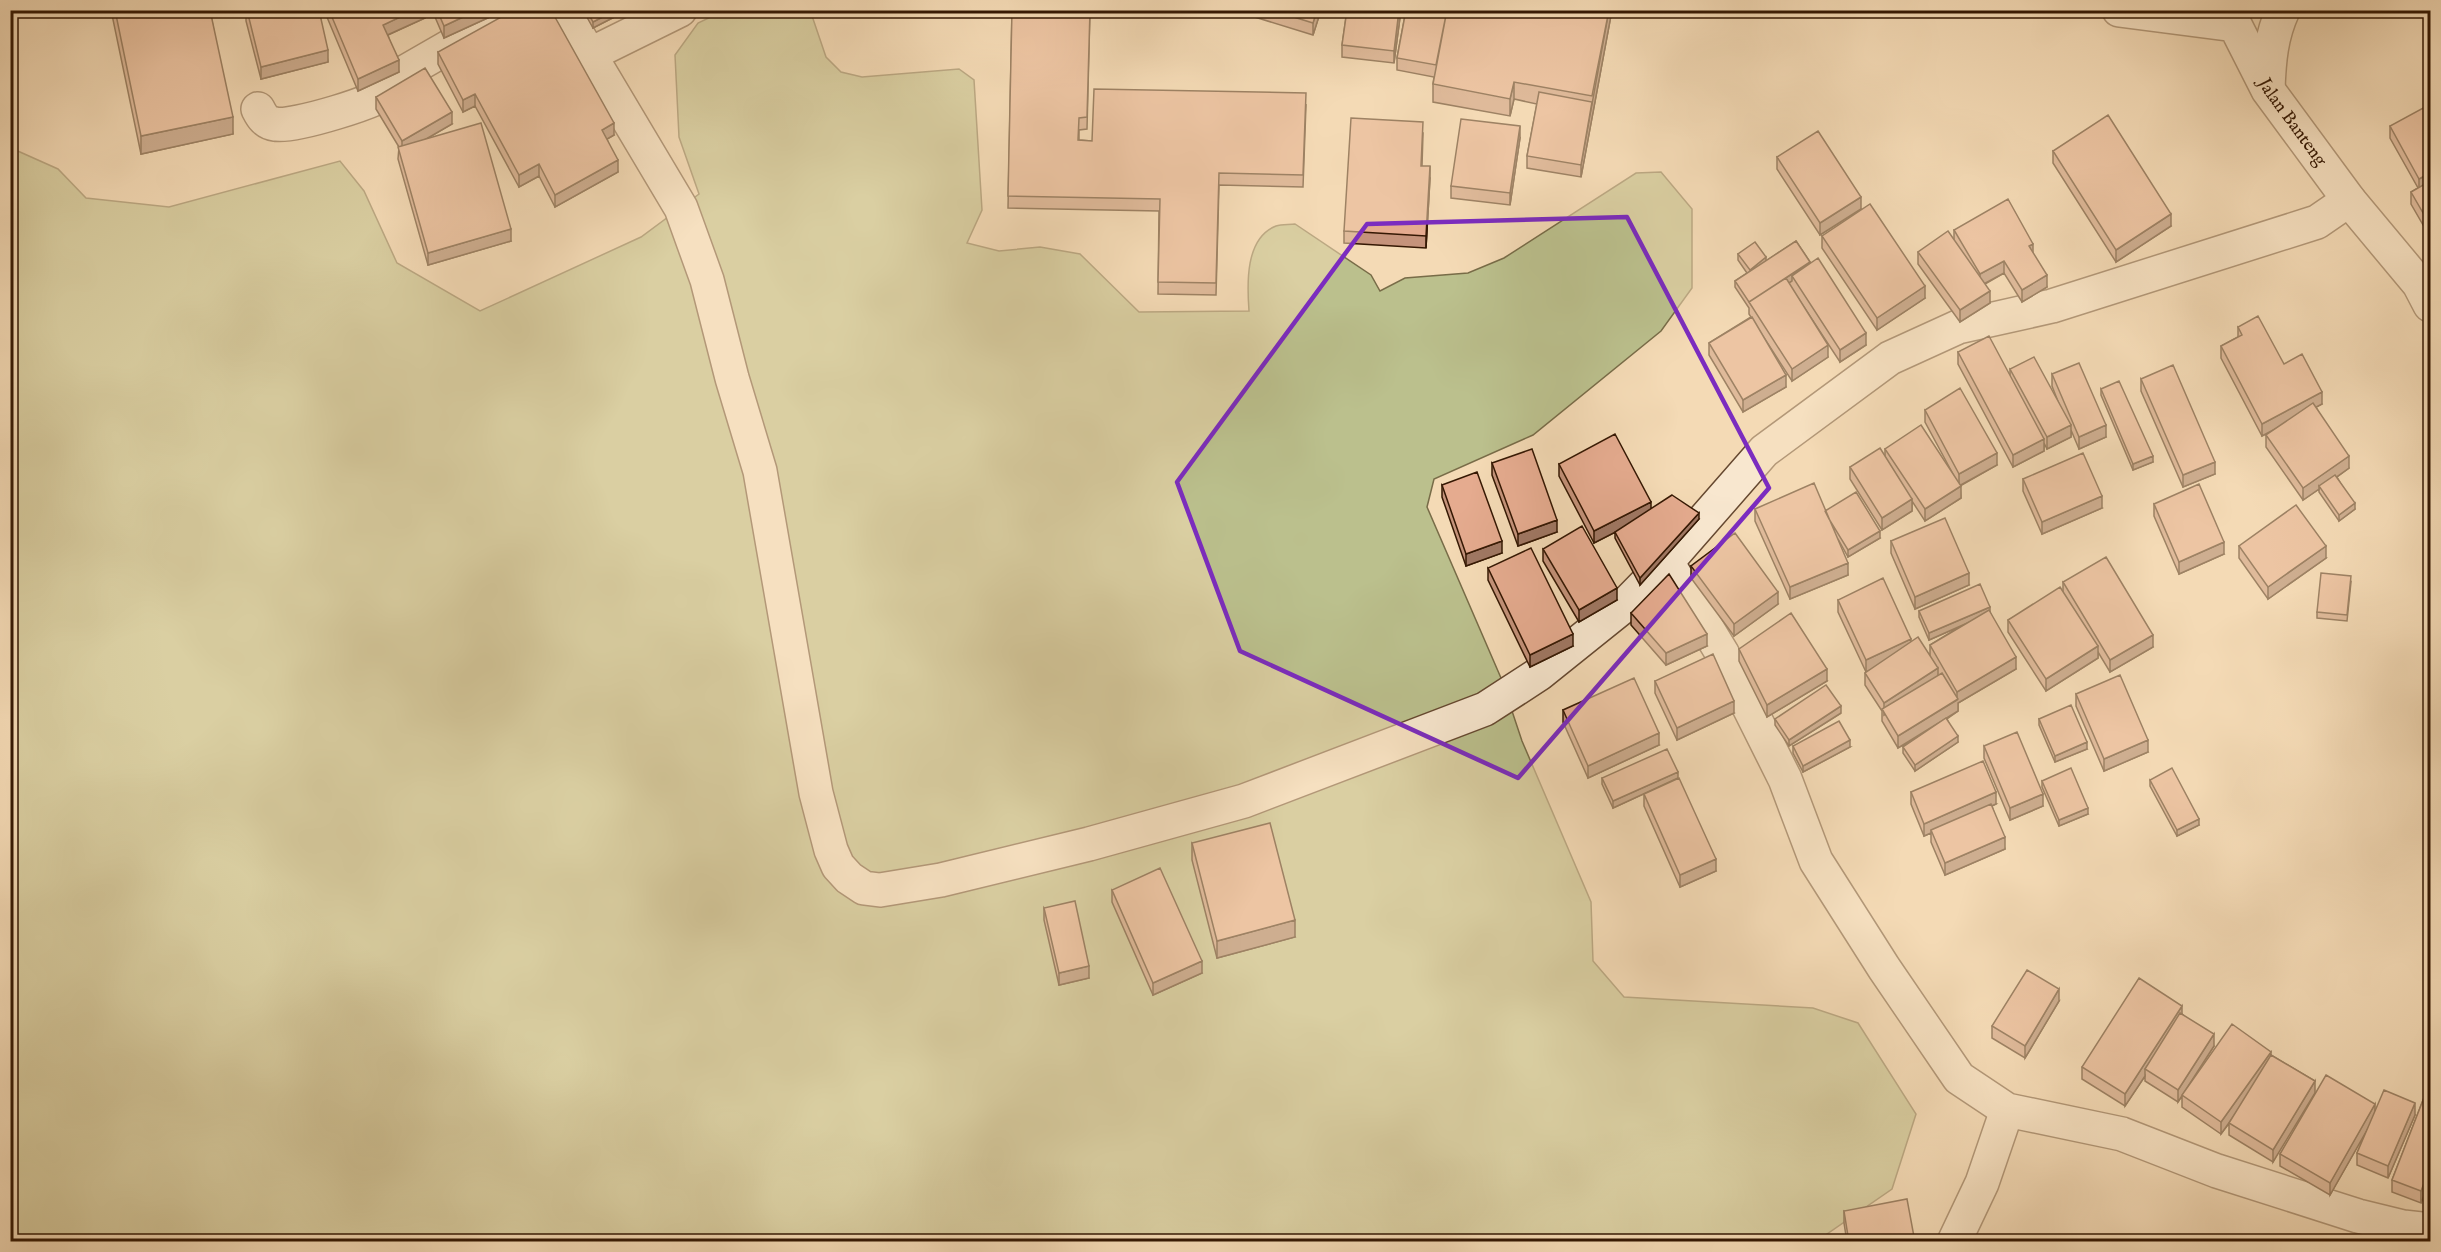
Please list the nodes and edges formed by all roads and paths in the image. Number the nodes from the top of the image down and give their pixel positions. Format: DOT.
graph roads {
  1 [pos="513,10"];
  2 [pos="564,10"];
  3 [pos="680,10"];
  4 [pos="2119,10"];
  5 [pos="2283,10"];
  6 [pos="2235,18"];
  7 [pos="589,55"];
  8 [pos="2268,90"];
  9 [pos="258,109"];
  10 [pos="2349,200"];
  11 [pos="2426,288"];
  12 [pos="1667,561"];
  13 [pos="2007,1110"];
  14 [pos="2430,1230"];
  15 [pos="1954,1242"];
  1 -- 9 [label="street"];
  2 -- 7 [label="street"];
  3 -- 7 [label="street"];
  4 -- 6 [label="street, Jalan Banteng"];
  5 -- 8 [label="street"];
  6 -- 8 [label="street, Jalan Banteng"];
  7 -- 12 [label="street"];
  8 -- 10 [label="street, Jalan Banteng"];
  10 -- 11 [label="street, Jalan Banteng"];
  10 -- 12 [label="street"];
  12 -- 13 [label="street"];
  13 -- 14 [label="street"];
  13 -- 15 [label="street"];
}
